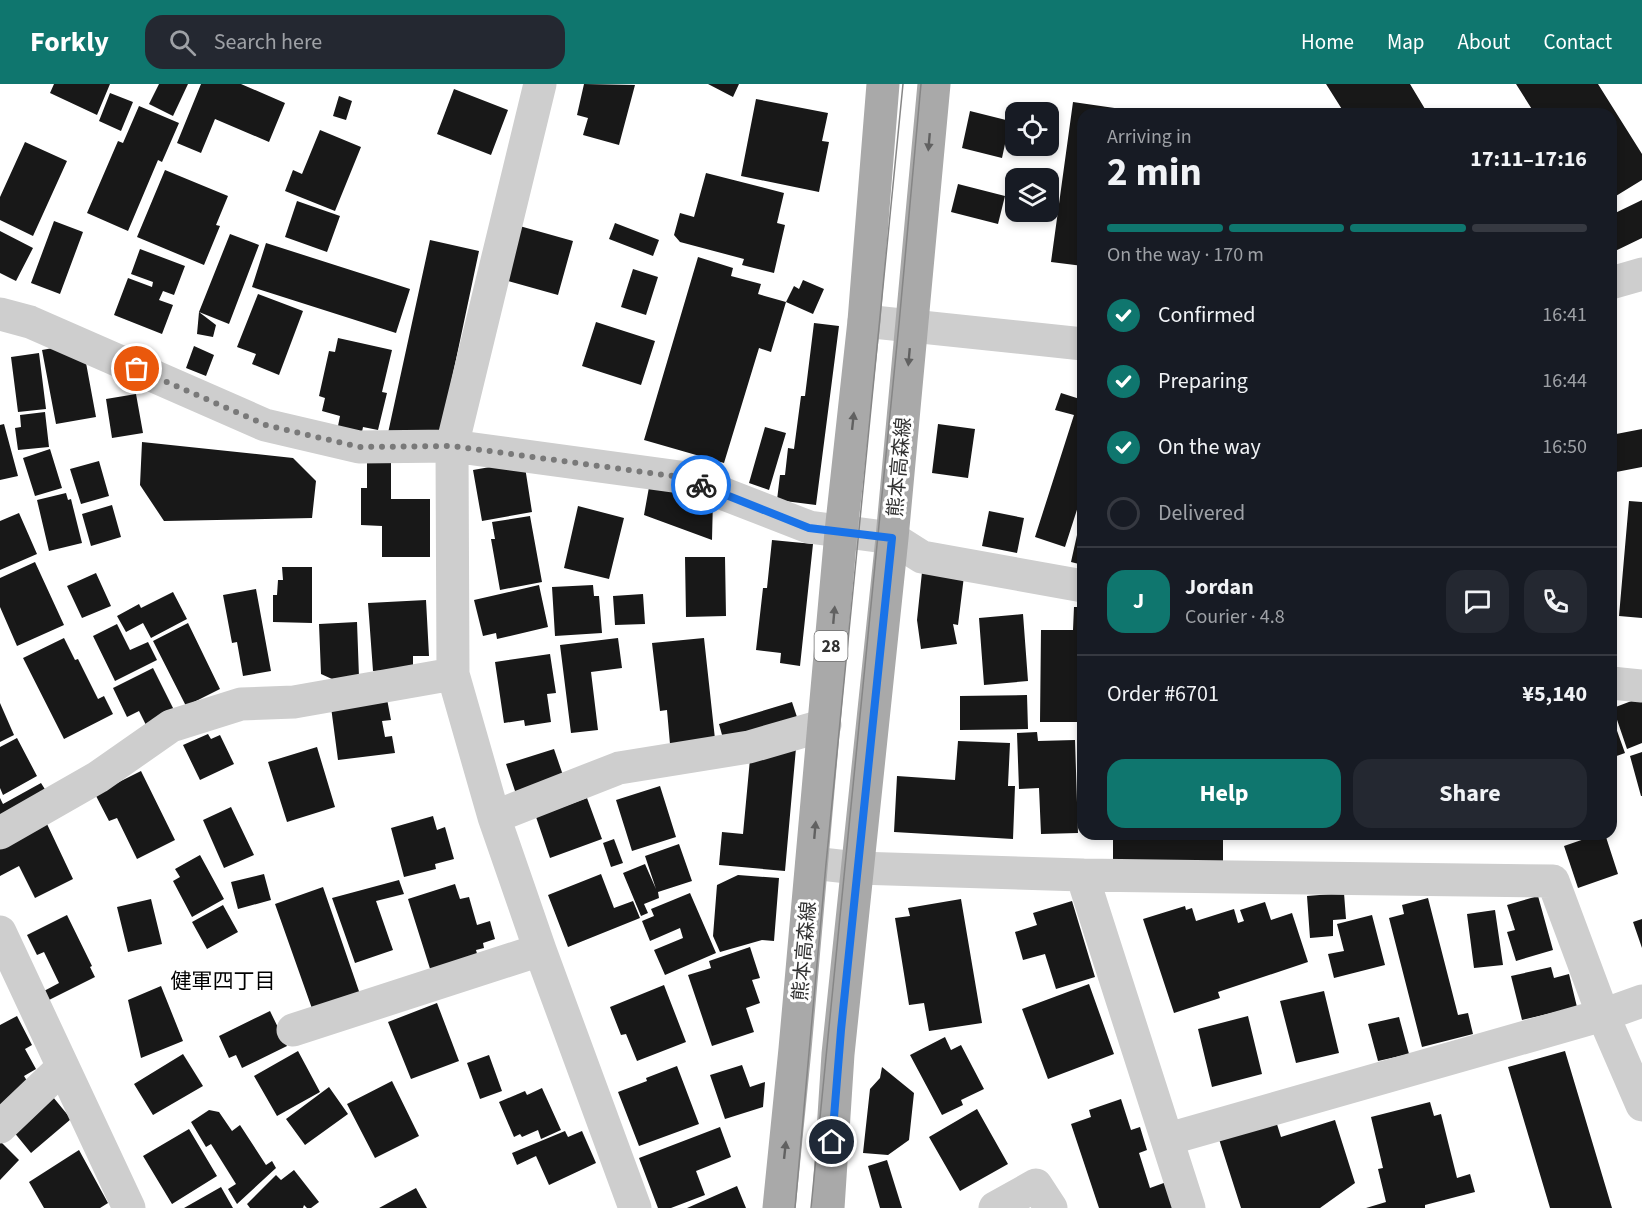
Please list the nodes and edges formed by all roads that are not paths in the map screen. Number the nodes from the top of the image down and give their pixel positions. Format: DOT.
graph roads {
  1 [pos="540,84"];
  2 [pos="882,84"];
  3 [pos="934,84"];
  4 [pos="0,314"];
  5 [pos="864,321"];
  6 [pos="912,325"];
  7 [pos="1077,343"];
  8 [pos="452,446"];
  9 [pos="841,532"];
  10 [pos="892,538"];
  11 [pos="1077,585"];
  12 [pos="453,674"];
  13 [pos="1617,684"];
  14 [pos="1642,686"];
  15 [pos="825,725"];
  16 [pos="494,817"];
  17 [pos="0,833"];
  18 [pos="812,863"];
  19 [pos="857,868"];
  20 [pos="1082,874"];
  21 [pos="0,932"];
  22 [pos="540,950"];
  23 [pos="1642,1001"];
  24 [pos="1603,1015"];
  25 [pos="293,1030"];
  26 [pos="63,1067"];
  27 [pos="1642,1105"];
  28 [pos="0,1127"];
  29 [pos="1168,1139"];
  30 [pos="129,1208"];
  31 [pos="635,1208"];
  32 [pos="779,1208"];
  33 [pos="828,1208"];
  34 [pos="995,1208"];
  35 [pos="1051,1208"];
  36 [pos="1189,1208"];
  1 -- 8 [label="street"];
  2 -- 5 [label="main road, 熊本高森線 / 28"];
  3 -- 6 [label="main road, 熊本高森線, one-way"];
  4 -- 8 [label="street"];
  5 -- 6 [label="street"];
  9 -- 5 [label="main road, 熊本高森線 / 28, one-way"];
  6 -- 7 [label="street"];
  6 -- 10 [label="main road, 熊本高森線, one-way"];
  8 -- 9 [label="street"];
  8 -- 12 [label="street"];
  9 -- 10 [label="street"];
  15 -- 9 [label="main road, 熊本高森線 / 28, one-way"];
  10 -- 11 [label="street"];
  10 -- 19 [label="main road, 熊本高森線"];
  12 -- 16 [label="street"];
  12 -- 17 [label="street"];
  13 -- 14 [label="street"];
  15 -- 16 [label="street"];
  18 -- 15 [label="main road, 熊本高森線 / 28, one-way"];
  16 -- 22 [label="street"];
  18 -- 19 [label="street"];
  32 -- 18 [label="main road, 熊本高森線 / 28, one-way"];
  19 -- 20 [label="street"];
  19 -- 33 [label="main road, 熊本高森線"];
  20 -- 24 [label="street"];
  20 -- 29 [label="street"];
  21 -- 26 [label="street"];
  22 -- 25 [label="street"];
  22 -- 31 [label="street"];
  23 -- 24 [label="street"];
  24 -- 27 [label="street"];
  24 -- 29 [label="street"];
  26 -- 28 [label="street"];
  26 -- 30 [label="street"];
  29 -- 36 [label="street"];
  34 -- 35 [label="street"];
}
